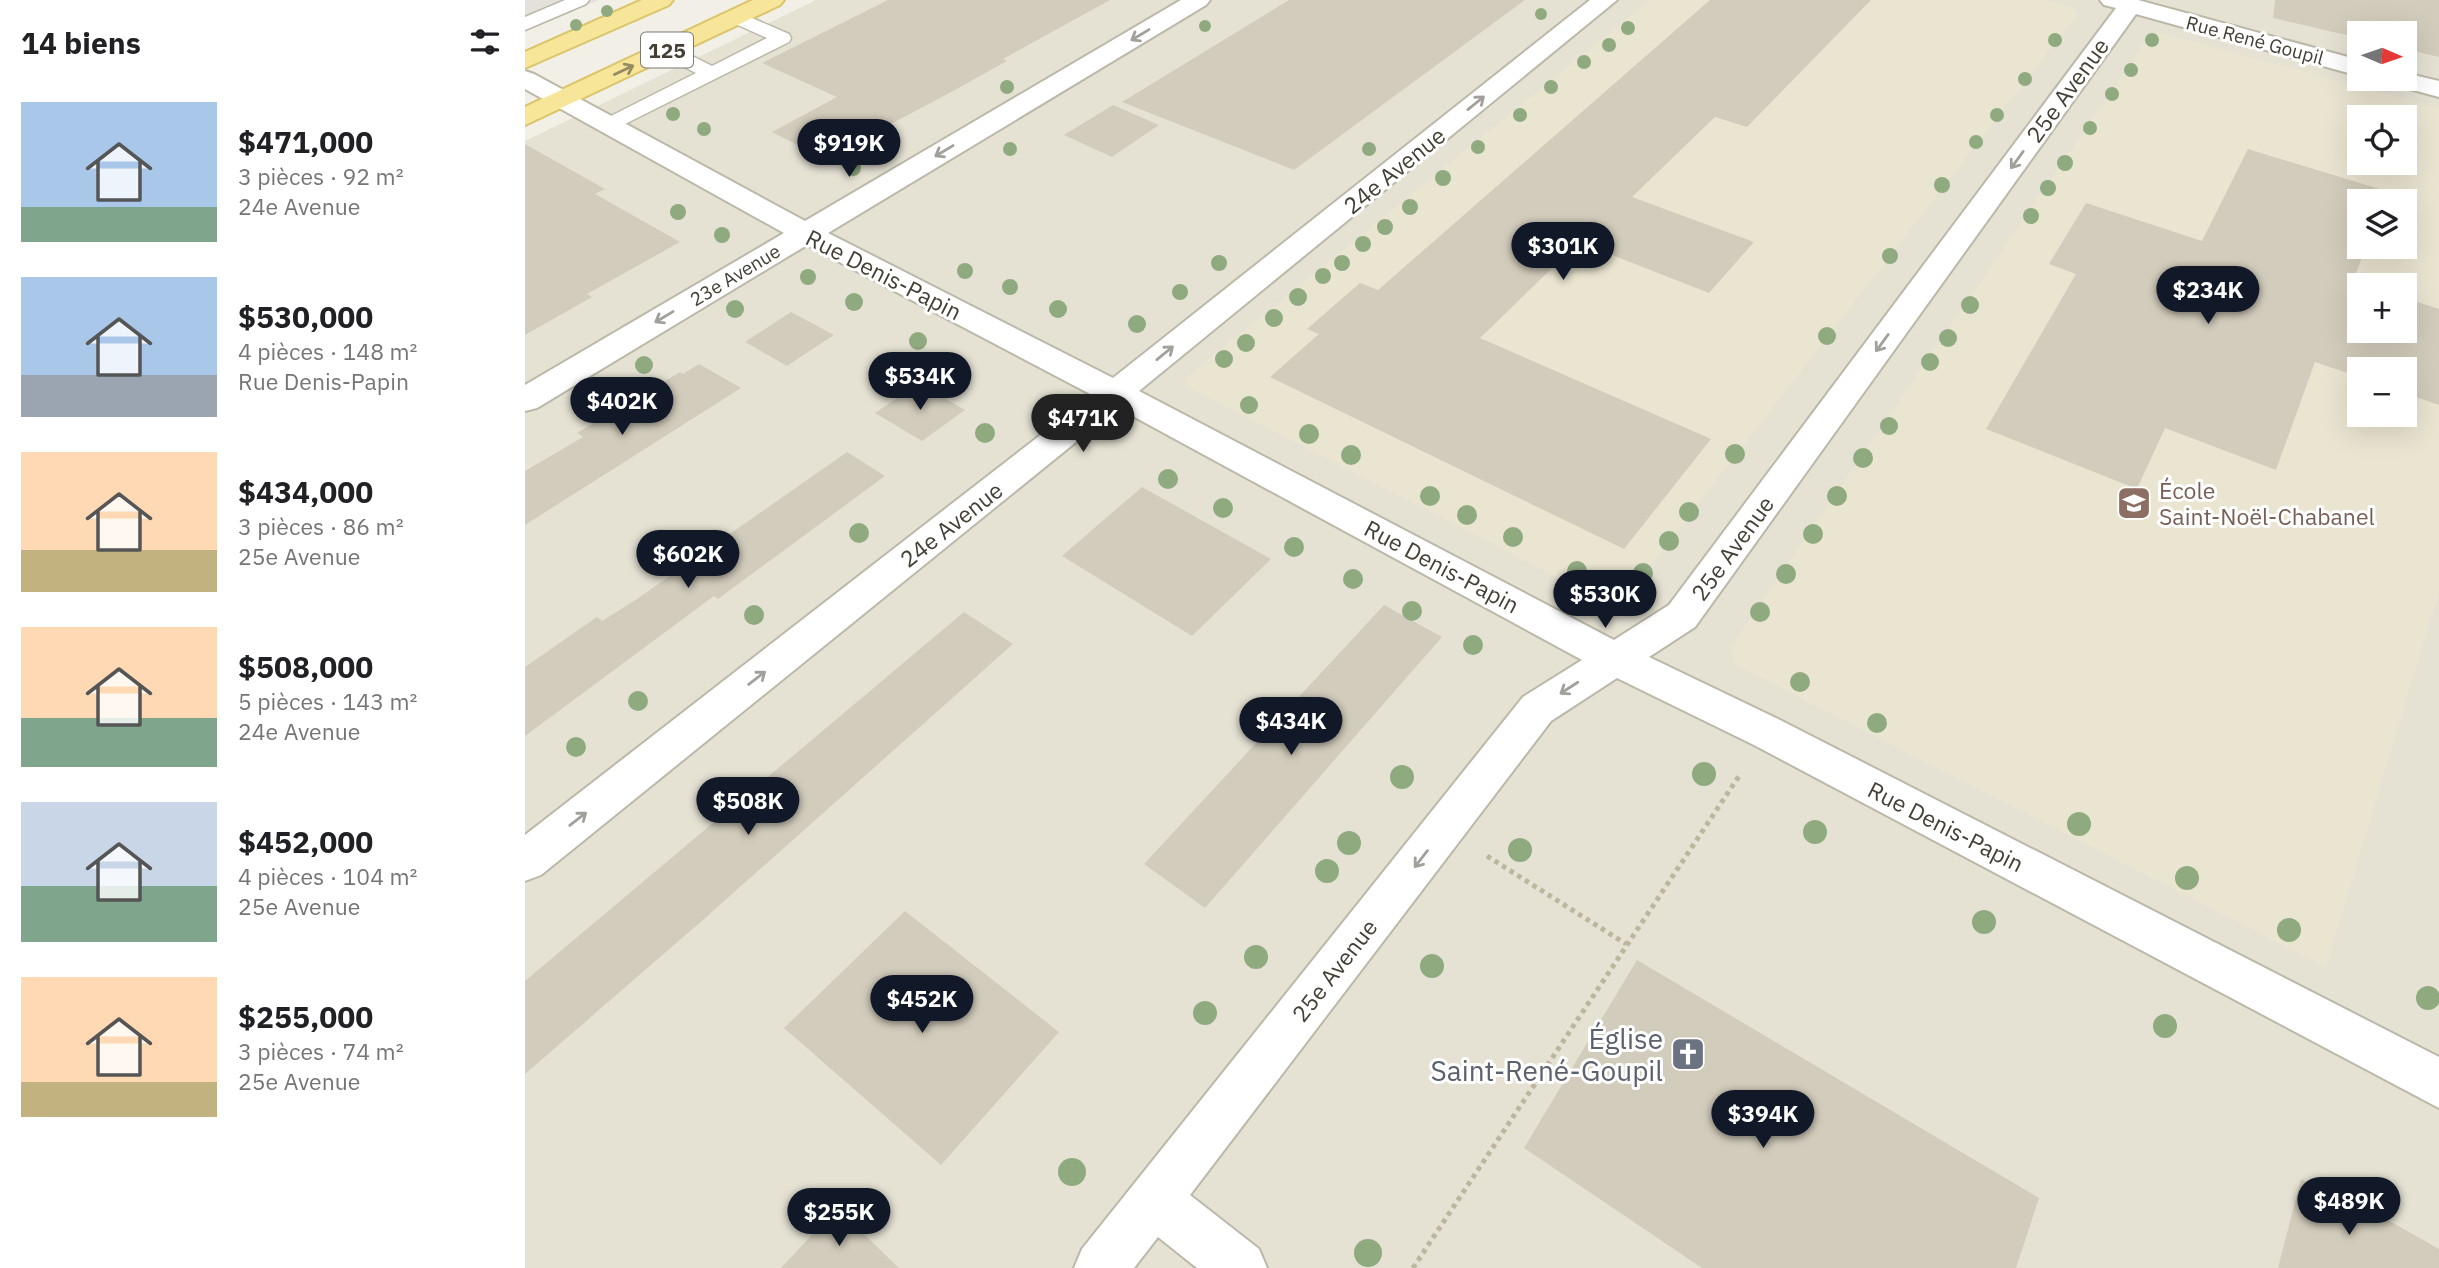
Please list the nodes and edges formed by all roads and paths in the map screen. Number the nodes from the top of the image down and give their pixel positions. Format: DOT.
graph roads {
  1 [pos="580,0"];
  2 [pos="661,0"];
  3 [pos="772,0"];
  4 [pos="1198,0"];
  5 [pos="1605,0"];
  6 [pos="2121,3"];
  7 [pos="736,17"];
  8 [pos="525,24"];
  9 [pos="666,50"];
  10 [pos="525,61"];
  11 [pos="2347,65"];
  12 [pos="711,73"];
  13 [pos="525,79"];
  14 [pos="2417,83"];
  15 [pos="2439,89"];
  16 [pos="562,99"];
  17 [pos="525,117"];
  18 [pos="608,125"];
  19 [pos="806,233"];
  20 [pos="1116,393"];
  21 [pos="525,400"];
  22 [pos="1616,659"];
  23 [pos="1768,733"];
  24 [pos="1445,829"];
  25 [pos="525,861"];
  26 [pos="1626,944"];
  27 [pos="2439,1083"];
  28 [pos="1154,1200"];
  29 [pos="1101,1268"];
  30 [pos="1240,1268"];
  31 [pos="1413,1268"];
  1 -- 8 [label="lane"];
  2 -- 10 [label="main road, 125"];
  3 -- 7 [label="main road, 125"];
  4 -- 19 [label="street, 23e Avenue, one-way"];
  20 -- 5 [label="street, 24e Avenue, one-way"];
  6 -- 11 [label="street, Rue René Goupil"];
  6 -- 22 [label="street, 25e Avenue, one-way"];
  7 -- 9 [label="main road, 125"];
  7 -- 12 [label="lane"];
  9 -- 12 [label="lane"];
  16 -- 9 [label="main road, 125, one-way"];
  12 -- 18 [label="lane"];
  13 -- 16 [label="street, Rue Denis-Papin"];
  14 -- 15 [label="street"];
  16 -- 17 [label="main road, 125"];
  16 -- 18 [label="street, Rue Denis-Papin"];
  18 -- 19 [label="street, Rue Denis-Papin"];
  19 -- 20 [label="street, Rue Denis-Papin"];
  19 -- 21 [label="street, 23e Avenue, one-way"];
  20 -- 22 [label="street, Rue Denis-Papin"];
  25 -- 20 [label="street, 24e Avenue, one-way"];
  22 -- 23 [label="street, Rue Denis-Papin"];
  22 -- 24 [label="street, 25e Avenue, one-way"];
  23 -- 26 [label="path"];
  23 -- 27 [label="street, Rue Denis-Papin"];
  24 -- 26 [label="path"];
  24 -- 28 [label="street, 25e Avenue, one-way"];
  26 -- 31 [label="path"];
  28 -- 29 [label="street, 25e Avenue"];
  28 -- 30 [label="street"];
}
